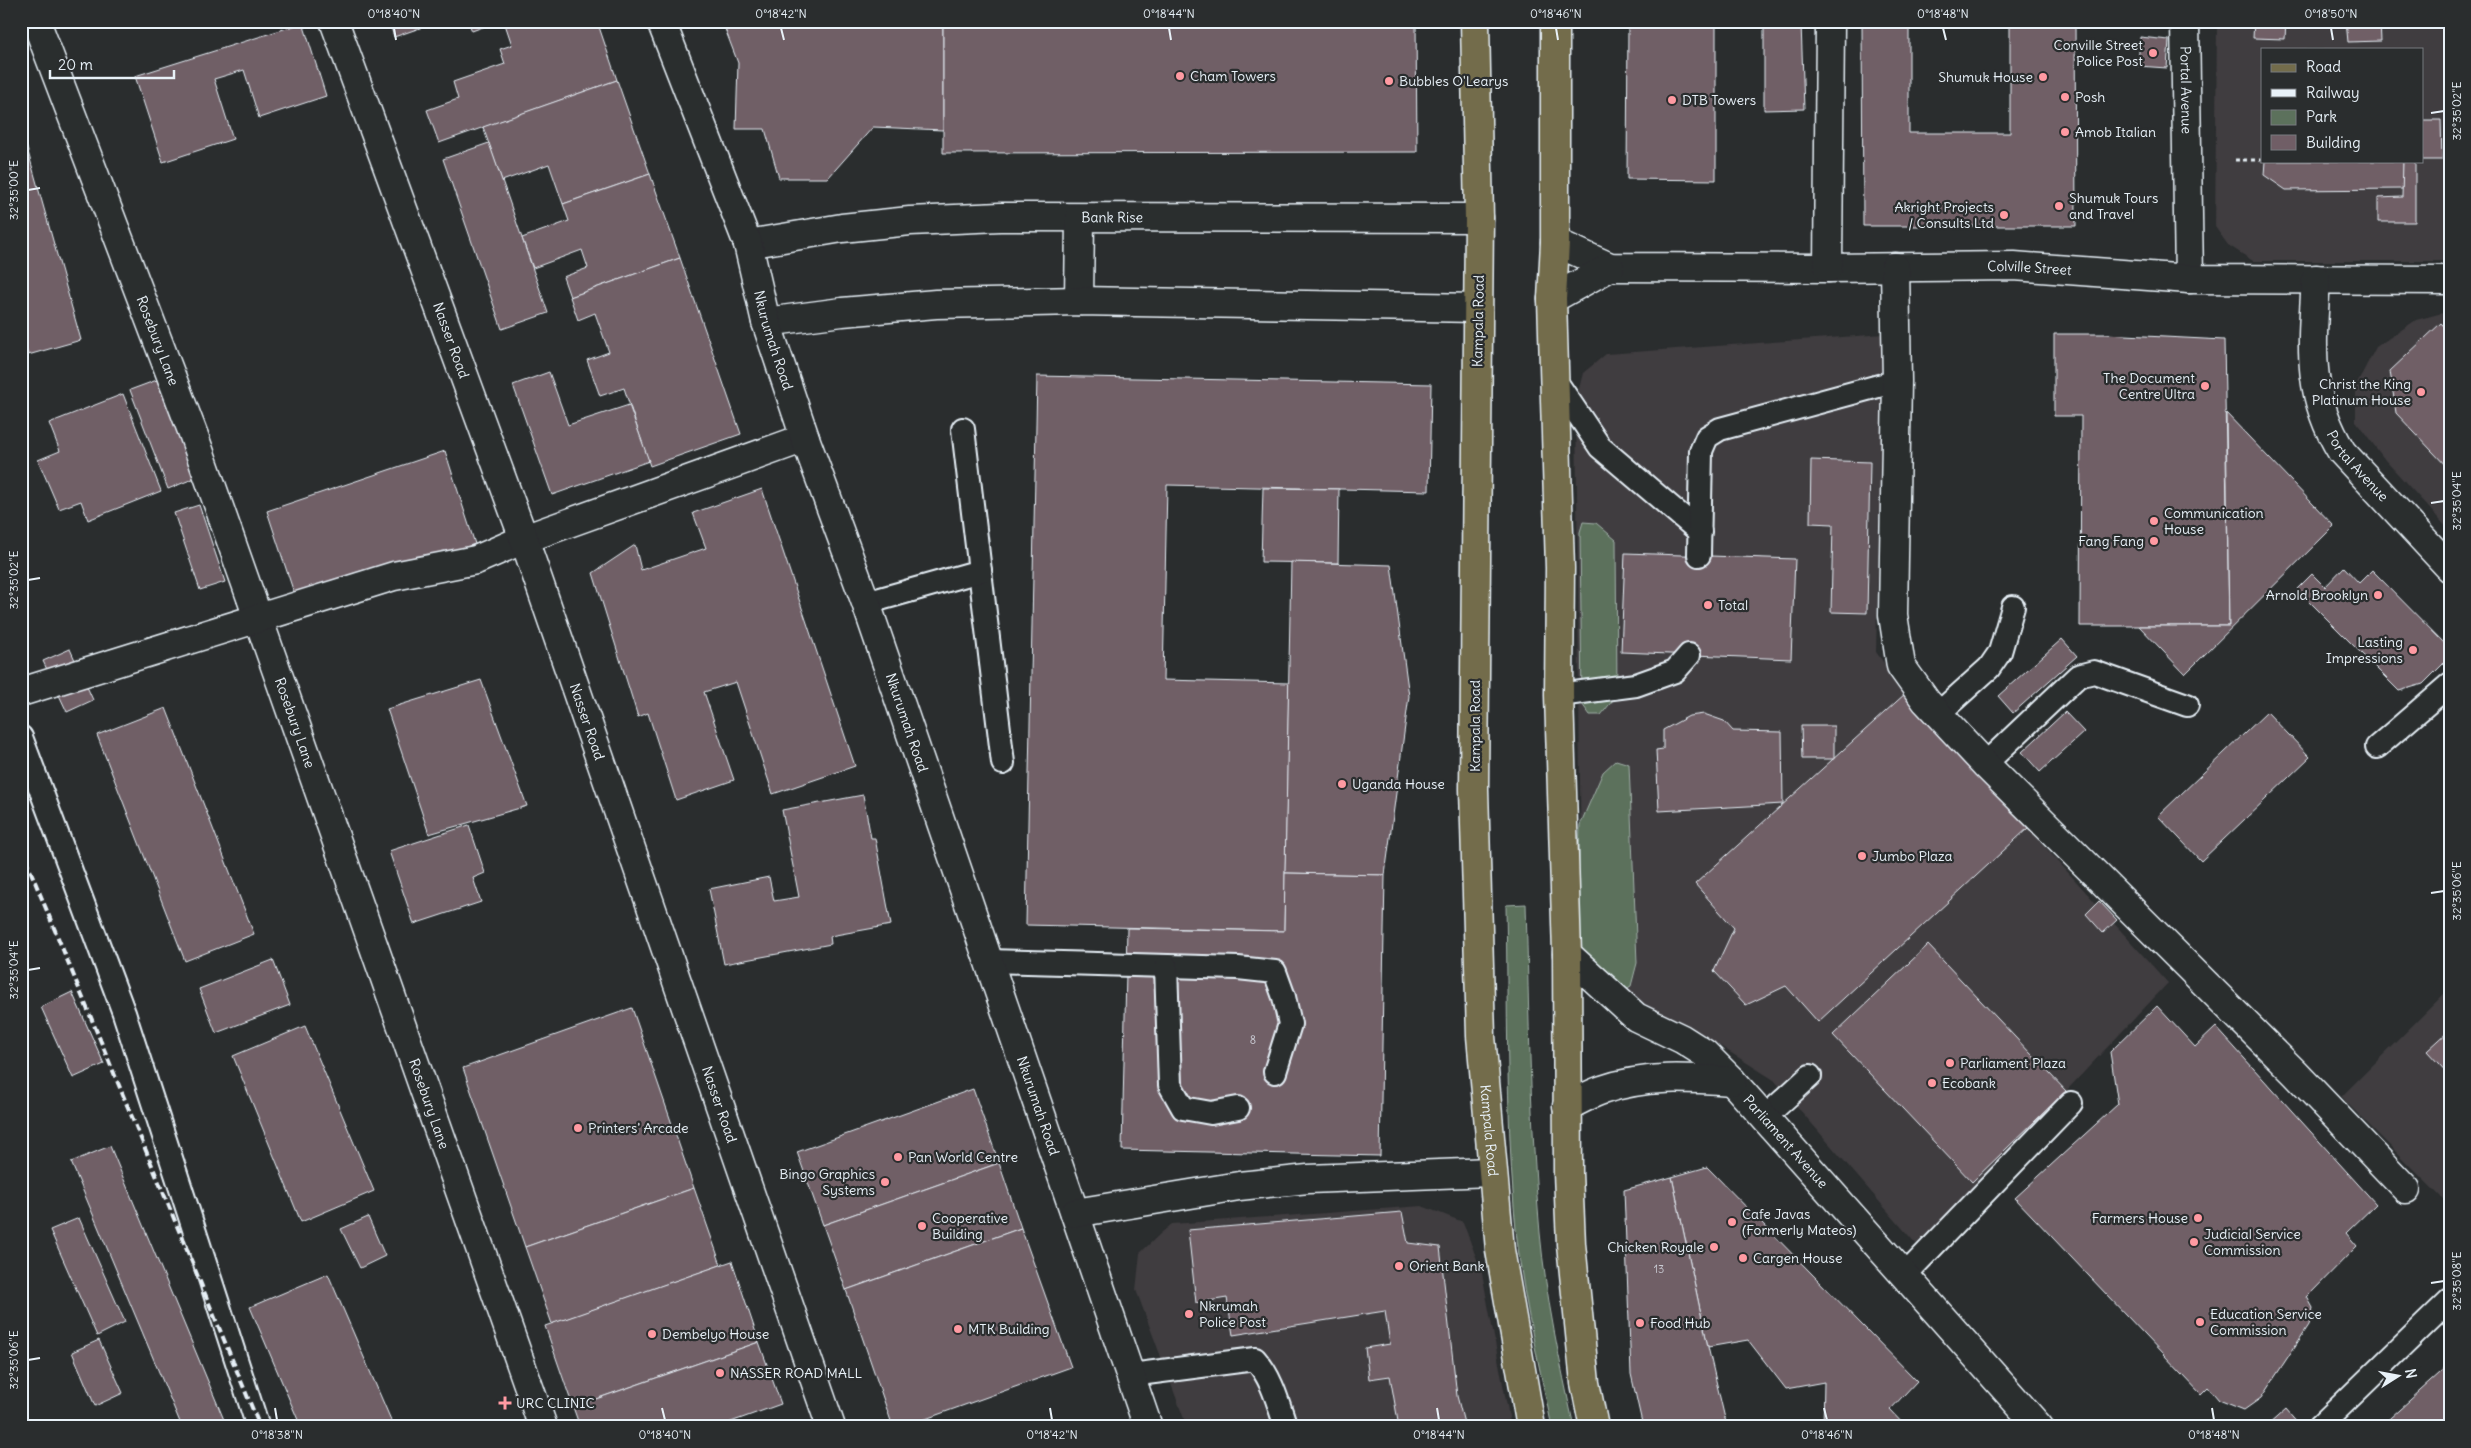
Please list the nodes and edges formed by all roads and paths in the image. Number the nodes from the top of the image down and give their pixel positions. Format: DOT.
graph roads {
  1 [pos="36,21"];
  2 [pos="334,21"];
  3 [pos="661,21"];
  4 [pos="1475,21"];
  5 [pos="1555,21"];
  6 [pos="1830,21"];
  7 [pos="2185,21"];
  8 [pos="2235,160"];
  9 [pos="2261,160"];
  10 [pos="1080,218"];
  11 [pos="1479,218"];
  12 [pos="1555,242"];
  13 [pos="748,244"];
  14 [pos="1895,266"];
  15 [pos="1610,267"];
  16 [pos="1828,268"];
  17 [pos="2189,279"];
  18 [pos="2316,280"];
  19 [pos="2450,280"];
  20 [pos="1552,299"];
  21 [pos="1079,301"];
  22 [pos="1478,308"];
  23 [pos="766,322"];
  24 [pos="1555,380"];
  25 [pos="1897,381"];
  26 [pos="963,429"];
  27 [pos="805,438"];
  28 [pos="1700,532"];
  29 [pos="524,539"];
  30 [pos="1698,555"];
  31 [pos="2450,568"];
  32 [pos="980,571"];
  33 [pos="866,603"];
  34 [pos="2012,607"];
  35 [pos="258,618"];
  36 [pos="1689,655"];
  37 [pos="2450,684"];
  38 [pos="21,692"];
  39 [pos="1559,695"];
  40 [pos="2187,705"];
  41 [pos="1938,714"];
  42 [pos="21,737"];
  43 [pos="2377,747"];
  44 [pos="1003,763"];
  45 [pos="1985,764"];
  46 [pos="1567,954"];
  47 [pos="990,961"];
  48 [pos="1166,966"];
  49 [pos="1274,1072"];
  50 [pos="1810,1076"];
  51 [pos="1732,1081"];
  52 [pos="2072,1103"];
  53 [pos="1567,1106"];
  54 [pos="1238,1108"];
  55 [pos="1765,1117"];
  56 [pos="1491,1172"];
  57 [pos="2406,1189"];
  58 [pos="1075,1213"];
  59 [pos="1905,1275"];
  60 [pos="2450,1300"];
  61 [pos="1131,1375"];
  62 [pos="258,1427"];
  63 [pos="543,1427"];
  64 [pos="831,1427"];
  65 [pos="1148,1427"];
  66 [pos="1286,1427"];
  67 [pos="1531,1427"];
  68 [pos="1594,1427"];
  69 [pos="2039,1427"];
  70 [pos="2319,1427"];
  1 -- 35 [label="street, Rosebury Lane"];
  2 -- 29 [label="street, Nasser Road"];
  3 -- 13 [label="street, Nkurumah Road"];
  4 -- 11 [label="main road, Kampala Road"];
  5 -- 12 [label="main road"];
  6 -- 16 [label="street"];
  7 -- 17 [label="street, Portal Avenue"];
  8 -- 9 [label="path"];
  10 -- 11 [label="street, Bank Rise"];
  10 -- 13 [label="street, Bank Rise"];
  10 -- 21 [label="street"];
  11 -- 22 [label="main road, Kampala Road"];
  12 -- 15 [label="street, Colville Street"];
  12 -- 20 [label="main road"];
  13 -- 23 [label="street, Nkurumah Road"];
  14 -- 16 [label="street, Colville Street"];
  14 -- 17 [label="street, Colville Street"];
  14 -- 25 [label="street"];
  15 -- 16 [label="street, Colville Street"];
  15 -- 20 [label="street, Colville Street"];
  17 -- 18 [label="street, Colville Street"];
  18 -- 19 [label="street, Colville Street"];
  18 -- 31 [label="street, Portal Avenue"];
  20 -- 24 [label="main road"];
  21 -- 22 [label="street"];
  21 -- 23 [label="street"];
  22 -- 56 [label="main road, Kampala Road"];
  23 -- 27 [label="street, Nkurumah Road"];
  24 -- 28 [label="lane"];
  24 -- 39 [label="main road"];
  25 -- 28 [label="lane"];
  25 -- 41 [label="street"];
  26 -- 32 [label="lane"];
  27 -- 29 [label="street"];
  27 -- 33 [label="street, Nkurumah Road"];
  28 -- 30 [label="lane"];
  29 -- 35 [label="street"];
  29 -- 64 [label="street, Nasser Road"];
  32 -- 33 [label="lane"];
  32 -- 44 [label="lane"];
  33 -- 47 [label="street, Nkurumah Road"];
  34 -- 41 [label="lane"];
  35 -- 38 [label="street"];
  35 -- 63 [label="street, Rosebury Lane"];
  36 -- 39 [label="lane"];
  37 -- 43 [label="lane"];
  39 -- 46 [label="main road"];
  40 -- 45 [label="lane"];
  41 -- 45 [label="street"];
  42 -- 62 [label="lane"];
  45 -- 57 [label="street"];
  46 -- 51 [label="street, Parliament Avenue"];
  46 -- 53 [label="main road"];
  47 -- 48 [label="lane"];
  47 -- 58 [label="street, Nkurumah Road"];
  48 -- 49 [label="lane"];
  48 -- 54 [label="lane"];
  50 -- 55 [label="lane"];
  51 -- 53 [label="street"];
  51 -- 55 [label="street, Parliament Avenue"];
  52 -- 59 [label="lane"];
  53 -- 68 [label="main road"];
  55 -- 59 [label="street, Parliament Avenue"];
  56 -- 58 [label="street"];
  56 -- 67 [label="main road, Kampala Road"];
  58 -- 61 [label="street, Nkurumah Road"];
  59 -- 69 [label="street, Parliament Avenue"];
  60 -- 70 [label="lane"];
  61 -- 65 [label="street, Nkurumah Road"];
  61 -- 66 [label="lane"];
}
